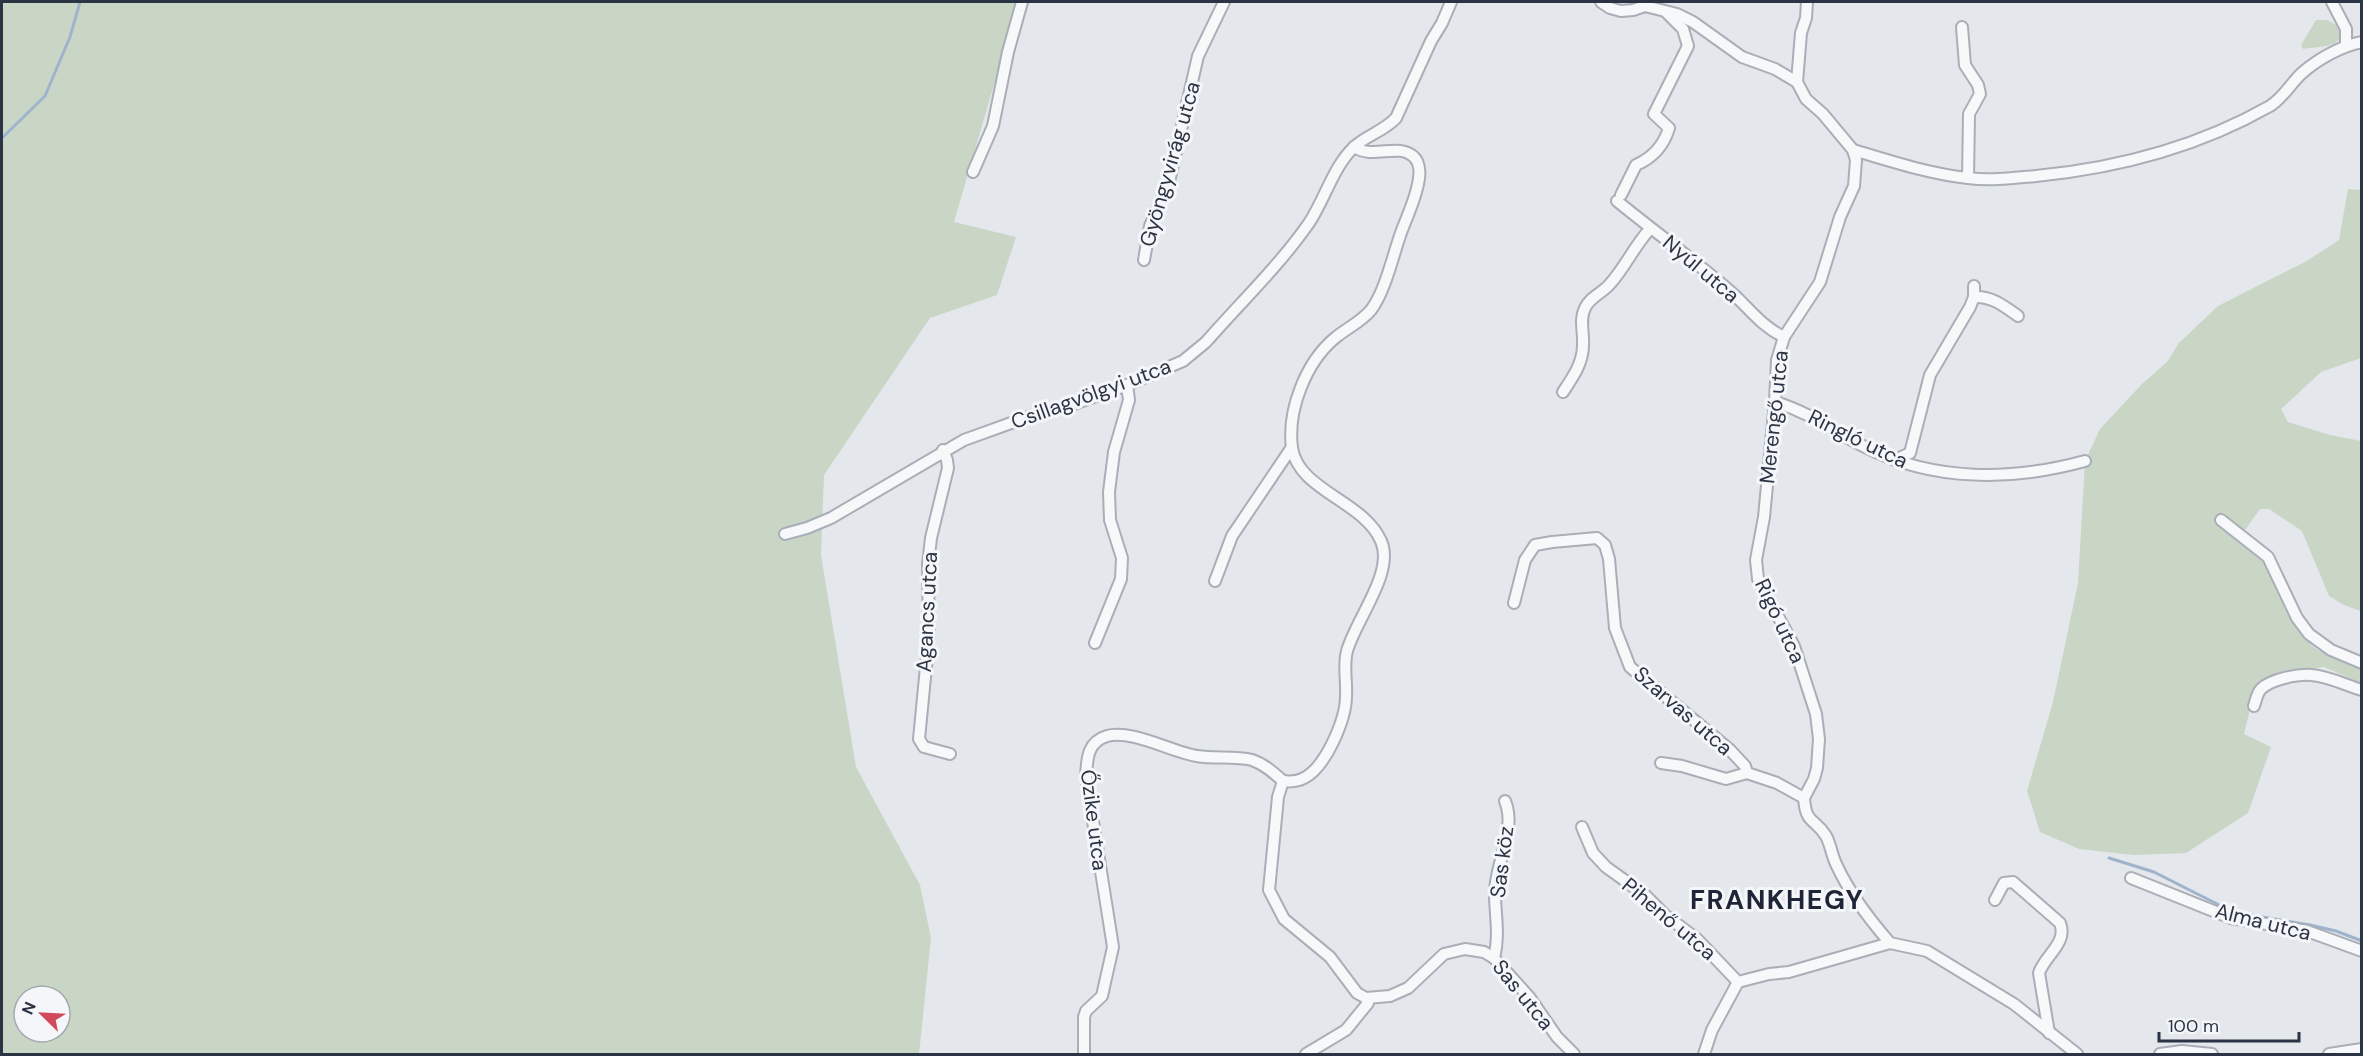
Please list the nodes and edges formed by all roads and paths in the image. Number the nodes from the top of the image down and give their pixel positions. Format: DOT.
graph roads {
  1 [pos="1022,2"];
  2 [pos="1224,2"];
  3 [pos="1452,2"];
  4 [pos="1601,2"];
  5 [pos="1807,2"];
  6 [pos="2332,2"];
  7 [pos="1645,4"];
  8 [pos="1666,12"];
  9 [pos="1962,27"];
  10 [pos="2361,42"];
  11 [pos="2346,45"];
  12 [pos="1797,82"];
  13 [pos="1354,147"];
  14 [pos="1853,150"];
  15 [pos="973,172"];
  16 [pos="1968,178"];
  17 [pos="1650,229"];
  18 [pos="1144,260"];
  19 [pos="2018,315"];
  20 [pos="1784,338"];
  21 [pos="1127,385"];
  22 [pos="1563,392"];
  23 [pos="1775,402"];
  24 [pos="1292,447"];
  25 [pos="943,450"];
  26 [pos="1895,460"];
  27 [pos="2085,461"];
  28 [pos="2221,520"];
  29 [pos="785,534"];
  30 [pos="1758,547"];
  31 [pos="1215,581"];
  32 [pos="1514,603"];
  33 [pos="1095,643"];
  34 [pos="2361,663"];
  35 [pos="2361,690"];
  36 [pos="2254,706"];
  37 [pos="950,754"];
  38 [pos="1661,763"];
  39 [pos="1747,773"];
  40 [pos="1283,781"];
  41 [pos="1804,798"];
  42 [pos="1505,801"];
  43 [pos="1582,827"];
  44 [pos="2131,878"];
  45 [pos="1995,900"];
  46 [pos="1890,943"];
  47 [pos="2361,951"];
  48 [pos="1494,958"];
  49 [pos="1738,982"];
  50 [pos="1366,998"];
  51 [pos="2049,1033"];
  52 [pos="2361,1049"];
  53 [pos="1084,1054"];
  54 [pos="1306,1054"];
  55 [pos="1574,1054"];
  56 [pos="1704,1054"];
  57 [pos="2077,1054"];
  58 [pos="2160,1054"];
  59 [pos="2212,1054"];
  60 [pos="2329,1054"];
  1 -- 15 [label="street"];
  2 -- 18 [label="street, Gyöngyvirág utca"];
  3 -- 13 [label="street"];
  4 -- 7 [label="street"];
  5 -- 12 [label="street"];
  6 -- 11 [label="street"];
  7 -- 8 [label="street"];
  8 -- 12 [label="street"];
  8 -- 17 [label="street, Nyúl utca"];
  9 -- 16 [label="street"];
  10 -- 11 [label="street"];
  11 -- 16 [label="street"];
  12 -- 14 [label="street"];
  13 -- 21 [label="street, Csillagvölgyi utca"];
  13 -- 24 [label="street"];
  14 -- 16 [label="street"];
  14 -- 20 [label="street, Merengő utca"];
  17 -- 20 [label="street, Nyúl utca"];
  17 -- 22 [label="street"];
  19 -- 26 [label="street"];
  20 -- 23 [label="street, Merengő utca"];
  21 -- 25 [label="street, Csillagvölgyi utca"];
  21 -- 33 [label="street"];
  23 -- 26 [label="street, Ringló utca"];
  23 -- 30 [label="street, Merengő utca"];
  24 -- 31 [label="street"];
  24 -- 40 [label="street"];
  25 -- 29 [label="street, Csillagvölgyi utca"];
  25 -- 37 [label="street, Agancs utca"];
  26 -- 27 [label="street, Ringló utca"];
  28 -- 34 [label="street"];
  30 -- 41 [label="street, Rigó utca"];
  32 -- 39 [label="street, Szarvas utca"];
  35 -- 36 [label="street"];
  38 -- 39 [label="street"];
  39 -- 41 [label="street, Szarvas utca"];
  40 -- 50 [label="street"];
  40 -- 53 [label="street, Őzike utca"];
  41 -- 46 [label="street"];
  42 -- 48 [label="street, Sas köz"];
  43 -- 49 [label="street, Pihenő utca"];
  44 -- 47 [label="street, Alma utca"];
  45 -- 51 [label="street"];
  46 -- 49 [label="street"];
  46 -- 51 [label="street"];
  48 -- 50 [label="street, Sas utca"];
  48 -- 55 [label="street, Sas utca"];
  49 -- 56 [label="street"];
  50 -- 54 [label="street"];
  51 -- 57 [label="street"];
  52 -- 60 [label="street"];
  58 -- 59 [label="street"];
}
